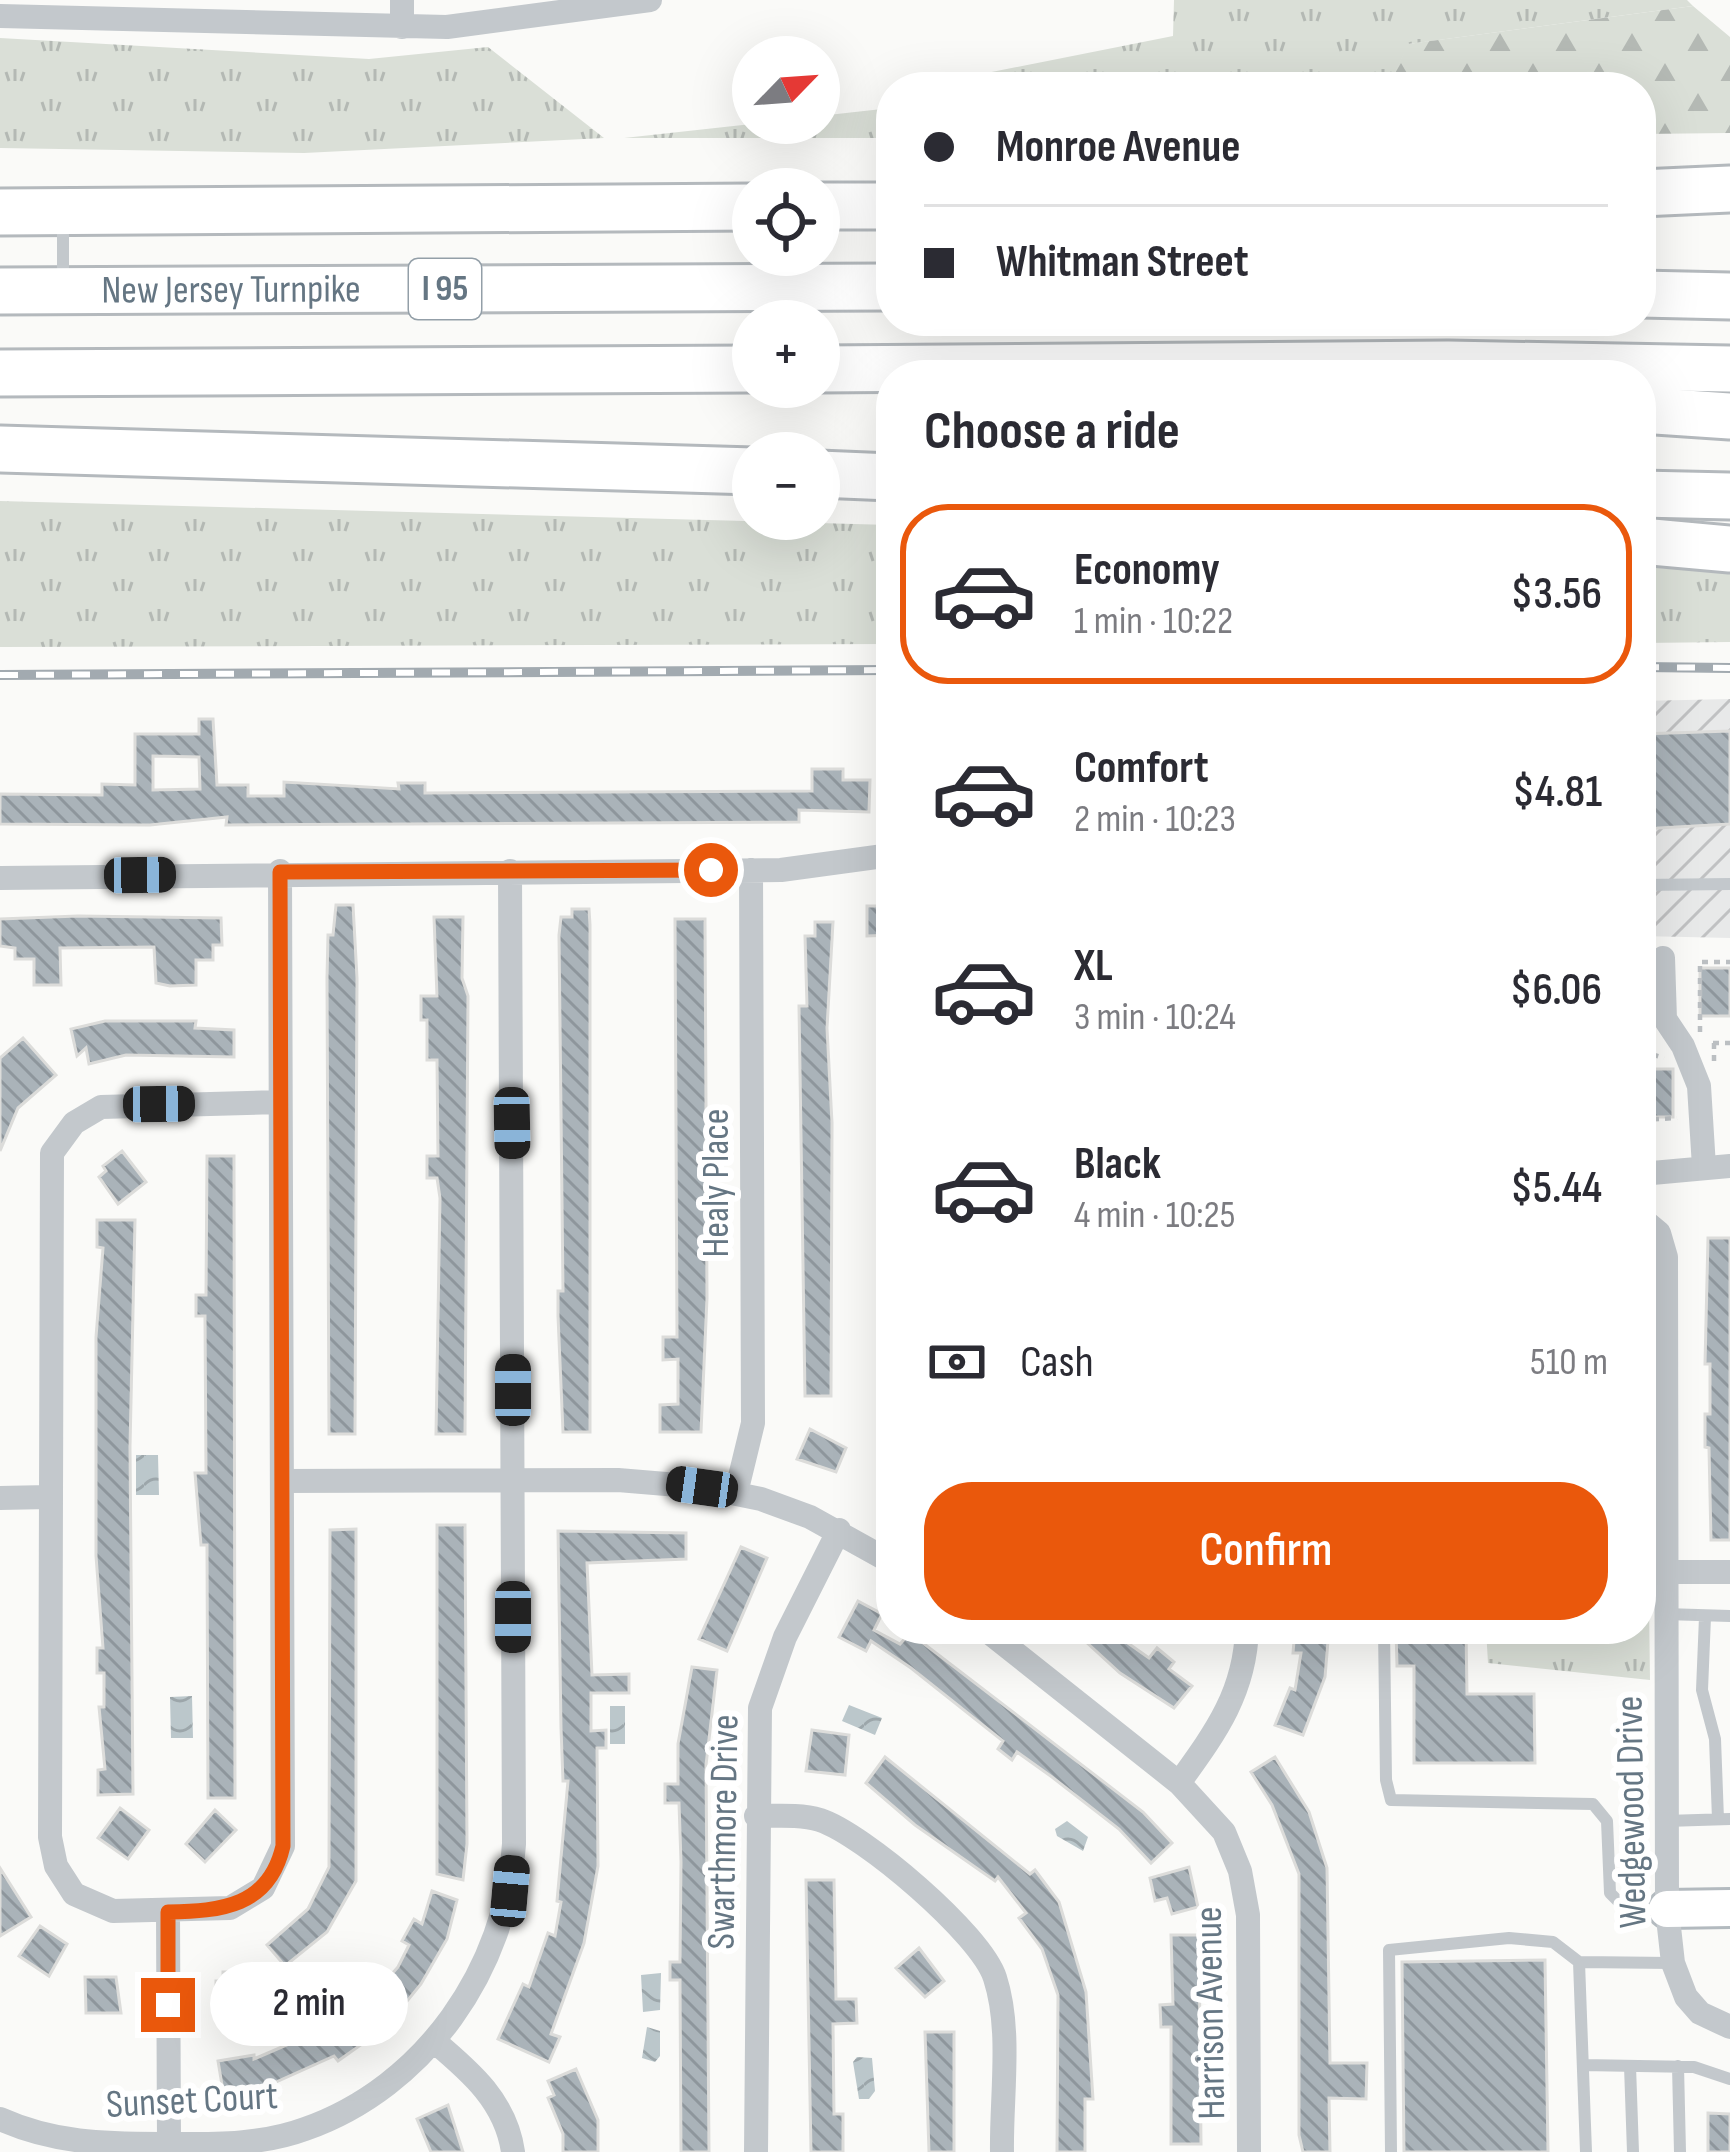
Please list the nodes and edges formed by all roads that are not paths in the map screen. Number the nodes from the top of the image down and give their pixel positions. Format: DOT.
graph roads {
  1 [pos="402,0"];
  2 [pos="650,0"];
  3 [pos="599,3"];
  4 [pos="475,12"];
  5 [pos="0,16"];
  6 [pos="403,27"];
  7 [pos="1730,189"];
  8 [pos="1656,192"];
  9 [pos="840,206"];
  10 [pos="876,206"];
  11 [pos="732,207"];
  12 [pos="0,212"];
  13 [pos="62,212"];
  14 [pos="876,286"];
  15 [pos="0,291"];
  16 [pos="63,291"];
  17 [pos="1656,295"];
  18 [pos="1730,296"];
  19 [pos="732,369"];
  20 [pos="840,369"];
  21 [pos="876,369"];
  22 [pos="1656,369"];
  23 [pos="1730,369"];
  24 [pos="0,373"];
  25 [pos="1656,411"];
  26 [pos="1730,416"];
  27 [pos="0,448"];
  28 [pos="732,470"];
  29 [pos="840,475"];
  30 [pos="876,476"];
  31 [pos="1656,494"];
  32 [pos="1730,496"];
  33 [pos="1656,542"];
  34 [pos="1730,549"];
  35 [pos="876,858"];
  36 [pos="751,870"];
  37 [pos="510,871"];
  38 [pos="280,872"];
  39 [pos="0,878"];
  40 [pos="1656,884"];
  41 [pos="1730,884"];
  42 [pos="1663,958"];
  43 [pos="279,1102"];
  44 [pos="1730,1166"];
  45 [pos="1704,1167"];
  46 [pos="1656,1172"];
  47 [pos="1656,1234"];
  48 [pos="1656,1281"];
  49 [pos="1656,1342"];
  50 [pos="513,1480"];
  51 [pos="283,1481"];
  52 [pos="736,1492"];
  53 [pos="48,1497"];
  54 [pos="0,1498"];
  55 [pos="839,1530"];
  56 [pos="876,1553"];
  57 [pos="1665,1572"];
  58 [pos="1730,1572"];
  59 [pos="1665,1614"];
  60 [pos="1730,1616"];
  61 [pos="1705,1617"];
  62 [pos="1005,1644"];
  63 [pos="1244,1644"];
  64 [pos="1384,1644"];
  65 [pos="1180,1783"];
  66 [pos="756,1816"];
  67 [pos="1724,1819"];
  68 [pos="1665,1821"];
  69 [pos="1730,1908"];
  70 [pos="1667,1910"];
  71 [pos="168,1912"];
  72 [pos="1580,1963"];
  73 [pos="1673,1963"];
  74 [pos="1730,2027"];
  75 [pos="434,2041"];
  76 [pos="1583,2065"];
  77 [pos="1630,2066"];
  78 [pos="1678,2066"];
  79 [pos="1730,2079"];
  80 [pos="0,2119"];
  81 [pos="50,2144"];
  82 [pos="169,2144"];
  83 [pos="282,2144"];
  84 [pos="513,2152"];
  85 [pos="757,2152"];
  86 [pos="1002,2152"];
  87 [pos="1249,2152"];
  88 [pos="1391,2152"];
  89 [pos="1586,2152"];
  90 [pos="1633,2152"];
  91 [pos="1680,2152"];
  1 -- 6 [label="street"];
  2 -- 3 [label="street"];
  3 -- 4 [label="street"];
  4 -- 6 [label="street"];
  5 -- 6 [label="street"];
  7 -- 8 [label="highway"];
  9 -- 10 [label="highway"];
  11 -- 13 [label="highway, New Jersey Turnpike / I 95"];
  12 -- 13 [label="highway, New Jersey Turnpike / I 95"];
  13 -- 16 [label="lane"];
  14 -- 16 [label="highway, New Jersey Turnpike / I 95"];
  15 -- 16 [label="highway, New Jersey Turnpike / I 95"];
  17 -- 18 [label="highway"];
  19 -- 24 [label="highway, New Jersey Turnpike / I 95"];
  20 -- 21 [label="highway"];
  22 -- 23 [label="highway"];
  25 -- 26 [label="highway"];
  27 -- 28 [label="highway"];
  29 -- 30 [label="highway"];
  31 -- 32 [label="highway"];
  33 -- 34 [label="highway"];
  35 -- 36 [label="street"];
  36 -- 37 [label="street"];
  36 -- 52 [label="street, Healy Place"];
  37 -- 38 [label="street"];
  37 -- 50 [label="street, Sunset Court"];
  38 -- 39 [label="street"];
  38 -- 43 [label="street"];
  40 -- 41 [label="lane"];
  42 -- 45 [label="street"];
  43 -- 51 [label="street"];
  43 -- 53 [label="street"];
  44 -- 45 [label="street"];
  45 -- 46 [label="street"];
  47 -- 48 [label="street, Wedgewood Drive"];
  49 -- 57 [label="street, Wedgewood Drive"];
  50 -- 51 [label="street"];
  50 -- 52 [label="street"];
  50 -- 75 [label="street, Sunset Court"];
  51 -- 71 [label="street"];
  52 -- 55 [label="street"];
  53 -- 54 [label="street"];
  53 -- 71 [label="street"];
  55 -- 56 [label="street"];
  55 -- 66 [label="street, Swarthmore Drive"];
  57 -- 58 [label="street"];
  57 -- 59 [label="street, Wedgewood Drive"];
  59 -- 61 [label="lane"];
  59 -- 68 [label="street, Wedgewood Drive"];
  60 -- 61 [label="lane"];
  61 -- 67 [label="lane"];
  62 -- 65 [label="street, Harrison Avenue"];
  63 -- 65 [label="street"];
  64 -- 70 [label="lane"];
  65 -- 87 [label="street, Harrison Avenue"];
  66 -- 85 [label="street, Swarthmore Drive"];
  66 -- 86 [label="street"];
  67 -- 68 [label="lane"];
  68 -- 70 [label="street, Wedgewood Drive"];
  69 -- 70 [label="main road"];
  70 -- 73 [label="street, Wedgewood Drive"];
  71 -- 82 [label="street"];
  72 -- 73 [label="lane"];
  72 -- 76 [label="lane"];
  72 -- 88 [label="lane"];
  73 -- 74 [label="street, Wedgewood Drive"];
  75 -- 83 [label="street, Sunset Court"];
  75 -- 84 [label="street"];
  76 -- 77 [label="lane"];
  76 -- 89 [label="lane"];
  77 -- 78 [label="lane"];
  77 -- 90 [label="lane"];
  78 -- 79 [label="lane"];
  78 -- 91 [label="lane"];
  80 -- 81 [label="street, Sunset Court"];
  81 -- 82 [label="street, Sunset Court"];
  82 -- 83 [label="street, Sunset Court"];
}
